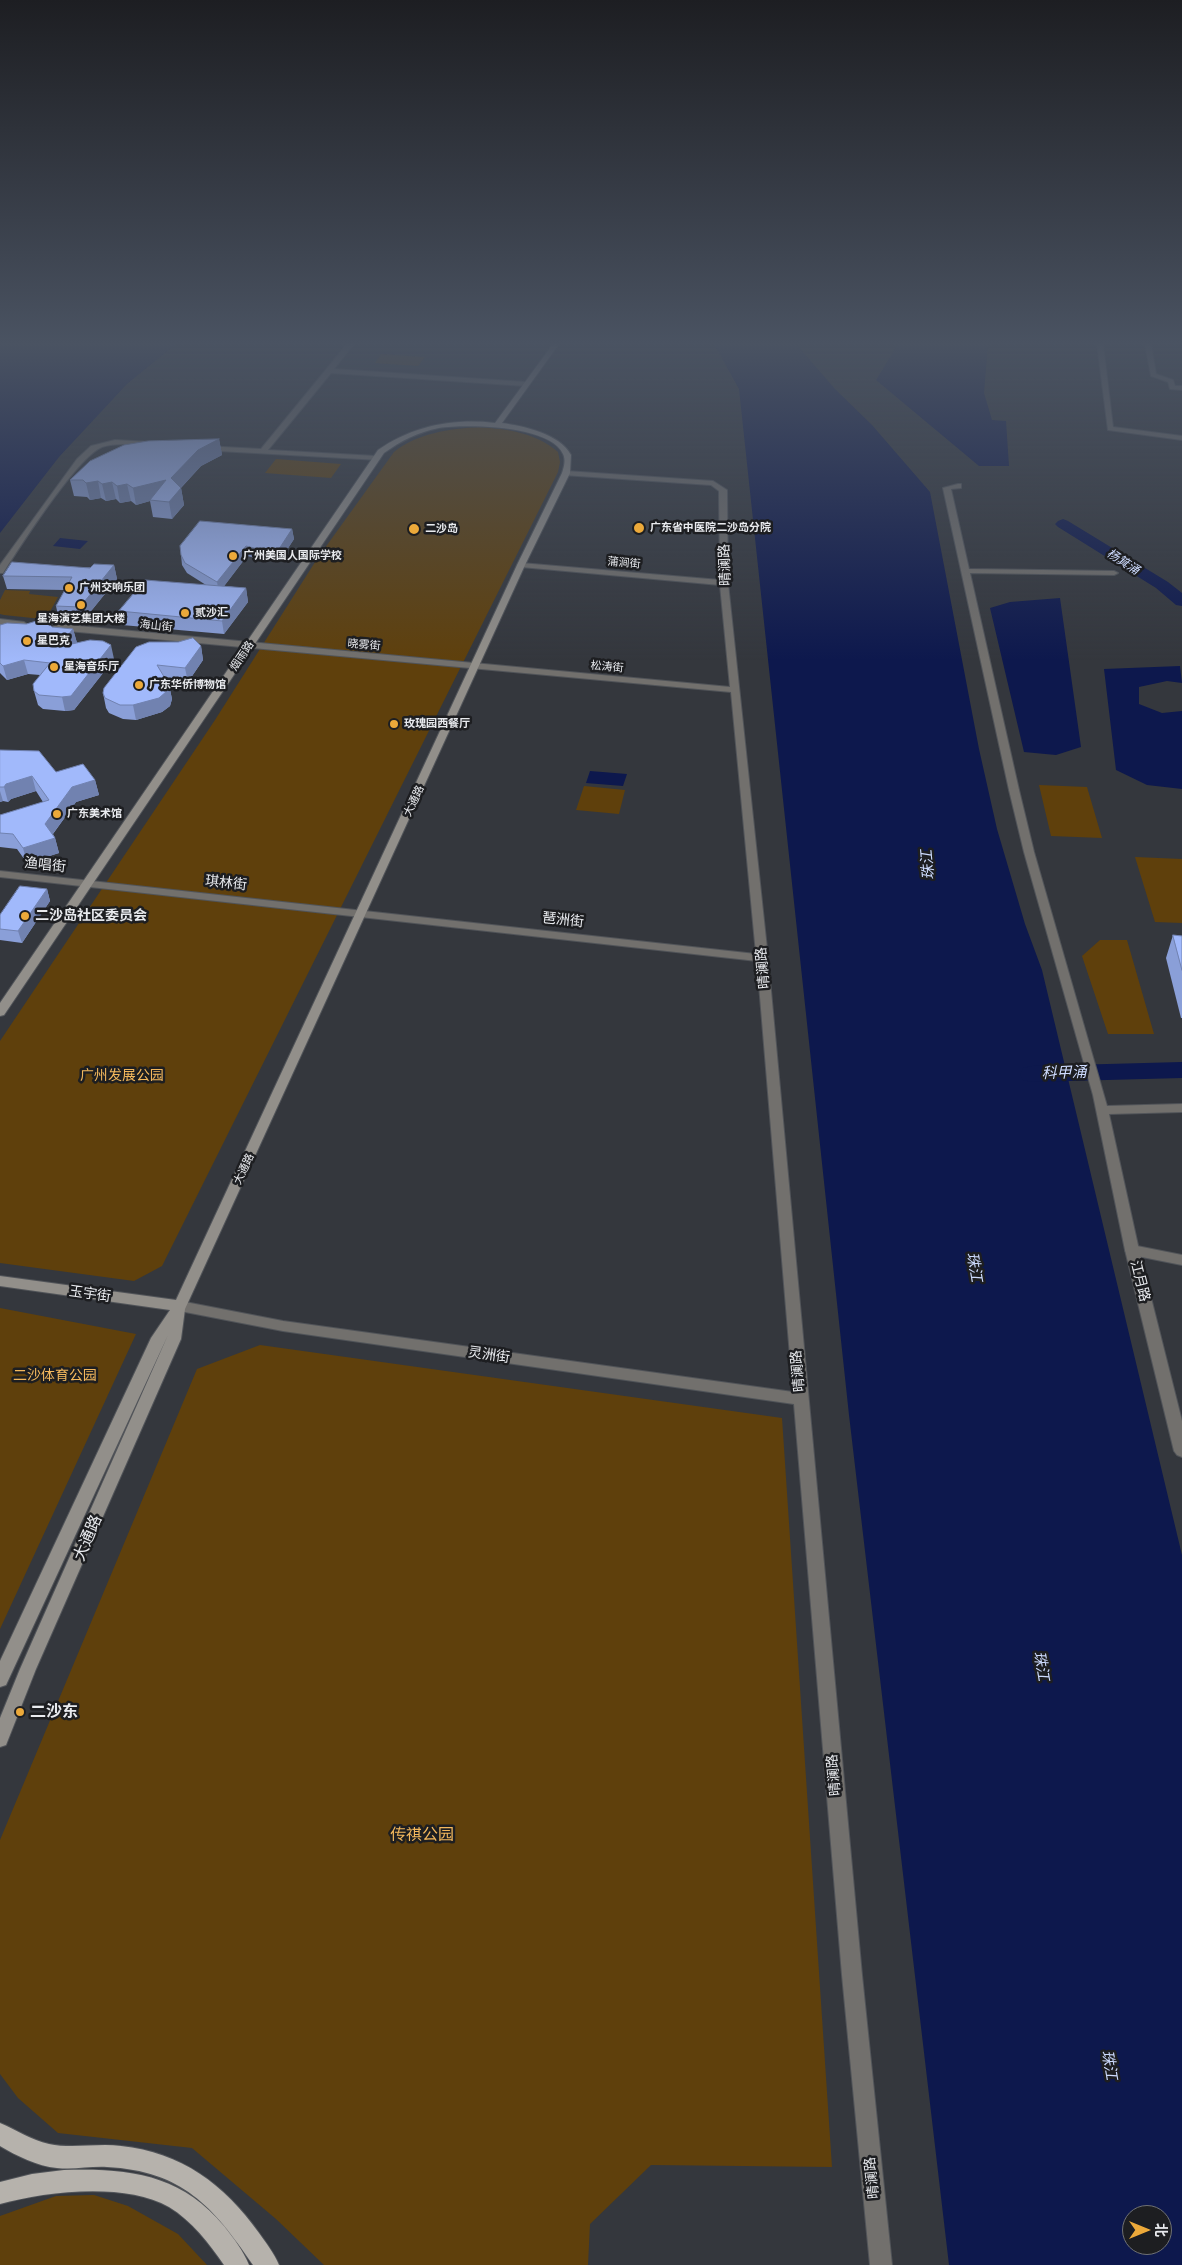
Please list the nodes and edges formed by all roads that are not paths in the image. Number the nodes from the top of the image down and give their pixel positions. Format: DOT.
graph roads {
  1 [pos="92,450"];
  2 [pos="241,450"];
  3 [pos="386,450"];
  4 [pos="563,450"];
  5 [pos="263,451"];
  6 [pos="376,458"];
  7 [pos="566,473"];
  8 [pos="958,486"];
  9 [pos="521,565"];
  10 [pos="0,571"];
  11 [pos="965,572"];
  12 [pos="1114,573"];
  13 [pos="724,583"];
  14 [pos="0,622"];
  15 [pos="38,626"];
  16 [pos="48,627"];
  17 [pos="250,646"];
  18 [pos="476,666"];
  19 [pos="736,690"];
  20 [pos="0,874"];
  21 [pos="88,883"];
  22 [pos="361,912"];
  23 [pos="762,958"];
  24 [pos="0,1012"];
  25 [pos="1182,1108"];
  26 [pos="1101,1110"];
  27 [pos="1132,1250"];
  28 [pos="1182,1260"];
  29 [pos="0,1281"];
  30 [pos="180,1306"];
  31 [pos="800,1399"];
  32 [pos="1179,1431"];
  33 [pos="1182,1451"];
  34 [pos="0,1679"];
  35 [pos="0,1739"];
  36 [pos="0,2134"];
  37 [pos="0,2193"];
  38 [pos="237,2265"];
  39 [pos="267,2265"];
  40 [pos="881,2265"];
  1 -- 10 [label="street"];
  2 -- 5 [label="street"];
  3 -- 6 [label="main road, 烟雨路"];
  4 -- 7 [label="main road"];
  5 -- 6 [label="street"];
  6 -- 17 [label="main road, 烟雨路"];
  7 -- 9 [label="main road, 大通路"];
  7 -- 13 [label="street, 晴澜路"];
  8 -- 11 [label="street, 江月路"];
  9 -- 13 [label="street, 蒲涧街"];
  9 -- 18 [label="main road, 大通路"];
  11 -- 12 [label="street"];
  11 -- 26 [label="street, 江月路"];
  13 -- 19 [label="street, 晴澜路"];
  14 -- 15 [label="street"];
  16 -- 17 [label="street, 海山街"];
  17 -- 18 [label="street, 晓雾街"];
  17 -- 21 [label="main road, 烟雨路"];
  18 -- 19 [label="street, 松涛街"];
  18 -- 22 [label="main road, 大通路"];
  19 -- 23 [label="street, 晴澜路"];
  20 -- 21 [label="street, 渔唱街"];
  21 -- 22 [label="street, 琪林街"];
  21 -- 24 [label="main road, 烟雨路"];
  22 -- 23 [label="street, 琶洲街"];
  22 -- 30 [label="main road, 大通路"];
  23 -- 31 [label="street, 晴澜路"];
  25 -- 26 [label="street"];
  26 -- 27 [label="street, 江月路"];
  27 -- 28 [label="street"];
  27 -- 32 [label="street, 江月路"];
  29 -- 30 [label="main road, 玉宇街"];
  30 -- 31 [label="street, 灵洲街"];
  30 -- 34 [label="main road, 大通路"];
  30 -- 35 [label="main road, 大通路"];
  31 -- 40 [label="street, 晴澜路"];
  32 -- 33 [label="street, 江月路"];
  36 -- 39 [label="highway"];
  37 -- 38 [label="highway"];
}
